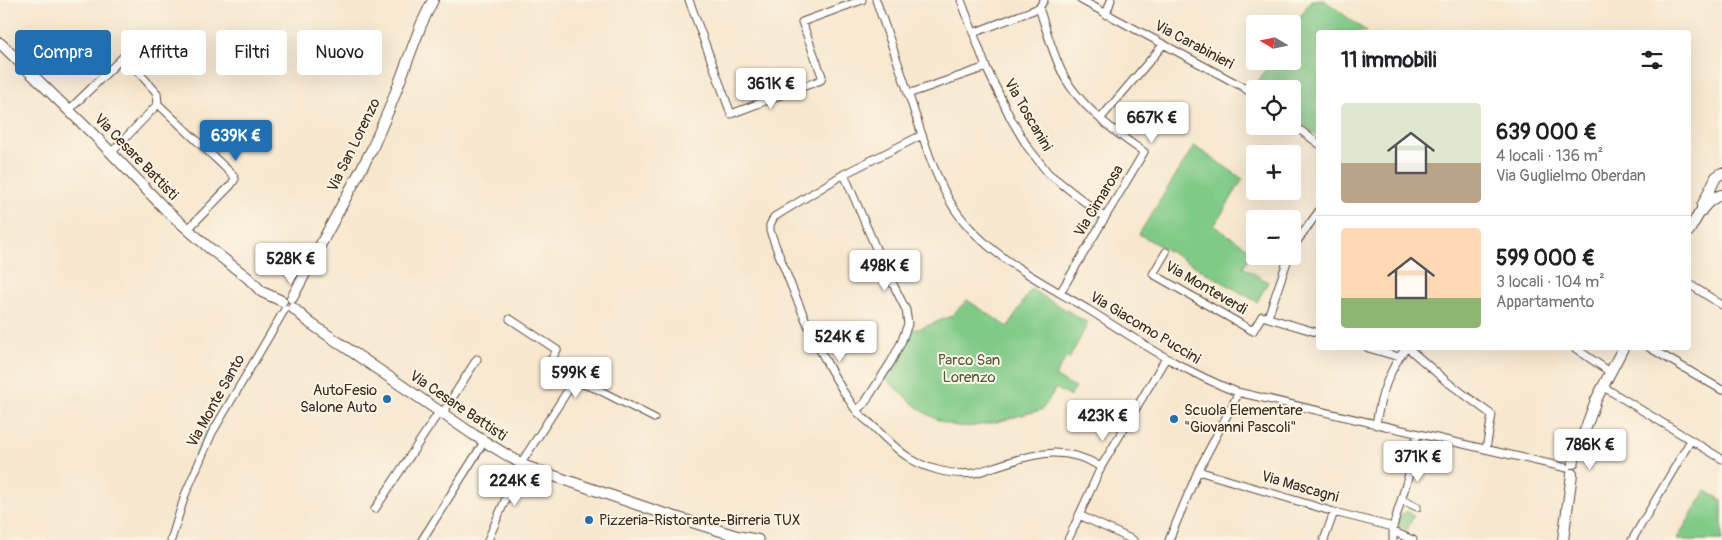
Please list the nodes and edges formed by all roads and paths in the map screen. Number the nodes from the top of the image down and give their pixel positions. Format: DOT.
graph roads {
  1 [pos="433,0"];
  2 [pos="689,0"];
  3 [pos="862,0"];
  4 [pos="876,0"];
  5 [pos="961,0"];
  6 [pos="1044,0"];
  7 [pos="1081,0"];
  8 [pos="1112,0"];
  9 [pos="1039,8"];
  10 [pos="1106,15"];
  11 [pos="973,33"];
  12 [pos="0,43"];
  13 [pos="1163,45"];
  14 [pos="986,67"];
  15 [pos="1246,89"];
  16 [pos="908,94"];
  17 [pos="158,104"];
  18 [pos="69,110"];
  19 [pos="1101,118"];
  20 [pos="1301,131"];
  21 [pos="922,135"];
  22 [pos="1316,142"];
  23 [pos="111,153"];
  24 [pos="1722,164"];
  25 [pos="844,174"];
  26 [pos="1718,177"];
  27 [pos="1721,195"];
  28 [pos="1700,212"];
  29 [pos="1316,215"];
  30 [pos="1105,218"];
  31 [pos="1691,227"];
  32 [pos="188,229"];
  33 [pos="1301,236"];
  34 [pos="1166,252"];
  35 [pos="1286,265"];
  36 [pos="1691,285"];
  37 [pos="1060,293"];
  38 [pos="288,304"];
  39 [pos="1722,305"];
  40 [pos="1268,317"];
  41 [pos="510,319"];
  42 [pos="1316,332"];
  43 [pos="1375,350"];
  44 [pos="1405,350"];
  45 [pos="1409,350"];
  46 [pos="1578,350"];
  47 [pos="1622,350"];
  48 [pos="1653,350"];
  49 [pos="1399,357"];
  50 [pos="1166,358"];
  51 [pos="477,359"];
  52 [pos="1610,372"];
  53 [pos="574,381"];
  54 [pos="1602,386"];
  55 [pos="1722,390"];
  56 [pos="1237,392"];
  57 [pos="856,410"];
  58 [pos="440,413"];
  59 [pos="654,418"];
  60 [pos="1376,425"];
  61 [pos="1418,434"];
  62 [pos="1691,440"];
  63 [pos="484,442"];
  64 [pos="1486,449"];
  65 [pos="1722,460"];
  66 [pos="521,463"];
  67 [pos="1101,468"];
  68 [pos="1571,468"];
  69 [pos="1198,472"];
  70 [pos="1402,500"];
  71 [pos="1417,507"];
  72 [pos="375,509"];
  73 [pos="1334,512"];
  74 [pos="1079,515"];
  75 [pos="1394,533"];
  76 [pos="739,539"];
  77 [pos="171,540"];
  78 [pos="422,540"];
  79 [pos="488,540"];
  80 [pos="758,540"];
  81 [pos="1068,540"];
  82 [pos="1133,540"];
  83 [pos="1169,540"];
  84 [pos="1324,540"];
  85 [pos="1413,540"];
  86 [pos="1563,540"];
  87 [pos="1632,540"];
  1 -- 38 [label="main road, Via San Lorenzo"];
  2 -- 3 [label="street"];
  4 -- 16 [label="street, Via Giacomo Puccini"];
  5 -- 11 [label="street, Via Toscanini"];
  6 -- 9 [label="street"];
  7 -- 10 [label="street, Via Carabinieri"];
  8 -- 10 [label="street"];
  9 -- 11 [label="street"];
  9 -- 19 [label="street, Via Cimarosa"];
  10 -- 13 [label="street, Via Carabinieri"];
  11 -- 14 [label="street, Via Toscanini"];
  12 -- 18 [label="main road, Via Cesare Battisti"];
  13 -- 15 [label="street, Via Carabinieri"];
  13 -- 19 [label="street"];
  14 -- 16 [label="street"];
  14 -- 30 [label="street, Via Toscanini"];
  16 -- 21 [label="street, Via Giacomo Puccini"];
  17 -- 18 [label="street"];
  17 -- 23 [label="street"];
  17 -- 32 [label="street"];
  18 -- 23 [label="main road, Via Cesare Battisti"];
  19 -- 30 [label="street, Via Cimarosa"];
  20 -- 22 [label="street"];
  21 -- 25 [label="street"];
  21 -- 37 [label="street, Via Giacomo Puccini"];
  23 -- 32 [label="main road, Via Cesare Battisti"];
  24 -- 26 [label="main road"];
  25 -- 57 [label="street"];
  25 -- 57 [label="street"];
  26 -- 27 [label="main road"];
  26 -- 28 [label="main road"];
  27 -- 28 [label="main road"];
  28 -- 31 [label="main road"];
  29 -- 33 [label="street"];
  30 -- 37 [label="street, Via Cimarosa"];
  32 -- 38 [label="main road, Via Cesare Battisti"];
  34 -- 40 [label="street, Via Monteverdi"];
  35 -- 40 [label="street"];
  36 -- 39 [label="street"];
  37 -- 50 [label="street, Via Giacomo Puccini"];
  38 -- 58 [label="main road, Via Cesare Battisti"];
  38 -- 77 [label="street, Via Monte Santo"];
  40 -- 42 [label="street"];
  41 -- 53 [label="street"];
  43 -- 49 [label="street"];
  44 -- 49 [label="street"];
  45 -- 64 [label="street"];
  46 -- 52 [label="street"];
  47 -- 52 [label="main road"];
  48 -- 55 [label="street"];
  49 -- 60 [label="street"];
  50 -- 56 [label="street, Via Giacomo Puccini"];
  50 -- 67 [label="street"];
  51 -- 58 [label="street"];
  52 -- 54 [label="main road"];
  53 -- 59 [label="street"];
  53 -- 66 [label="street"];
  54 -- 62 [label="street"];
  54 -- 68 [label="main road"];
  56 -- 60 [label="street, Via Giacomo Puccini"];
  56 -- 69 [label="street"];
  57 -- 67 [label="street"];
  58 -- 63 [label="main road, Via Cesare Battisti"];
  58 -- 72 [label="street"];
  60 -- 61 [label="street, Via Giacomo Puccini"];
  61 -- 64 [label="street, Via Giacomo Puccini"];
  61 -- 70 [label="street"];
  62 -- 65 [label="street"];
  62 -- 87 [label="street"];
  63 -- 66 [label="main road, Via Cesare Battisti"];
  63 -- 78 [label="street"];
  64 -- 68 [label="street, Via Giacomo Puccini"];
  66 -- 76 [label="main road, Via Cesare Battisti"];
  66 -- 79 [label="street"];
  67 -- 74 [label="street"];
  68 -- 86 [label="main road"];
  69 -- 73 [label="street, Via Mascagni"];
  69 -- 83 [label="street"];
  70 -- 71 [label="street"];
  70 -- 75 [label="street"];
  73 -- 75 [label="street, Via Mascagni"];
  73 -- 84 [label="street"];
  74 -- 81 [label="street"];
  74 -- 82 [label="street"];
  75 -- 85 [label="street, Via Mascagni"];
  76 -- 80 [label="main road, Via Cesare Battisti"];
}
